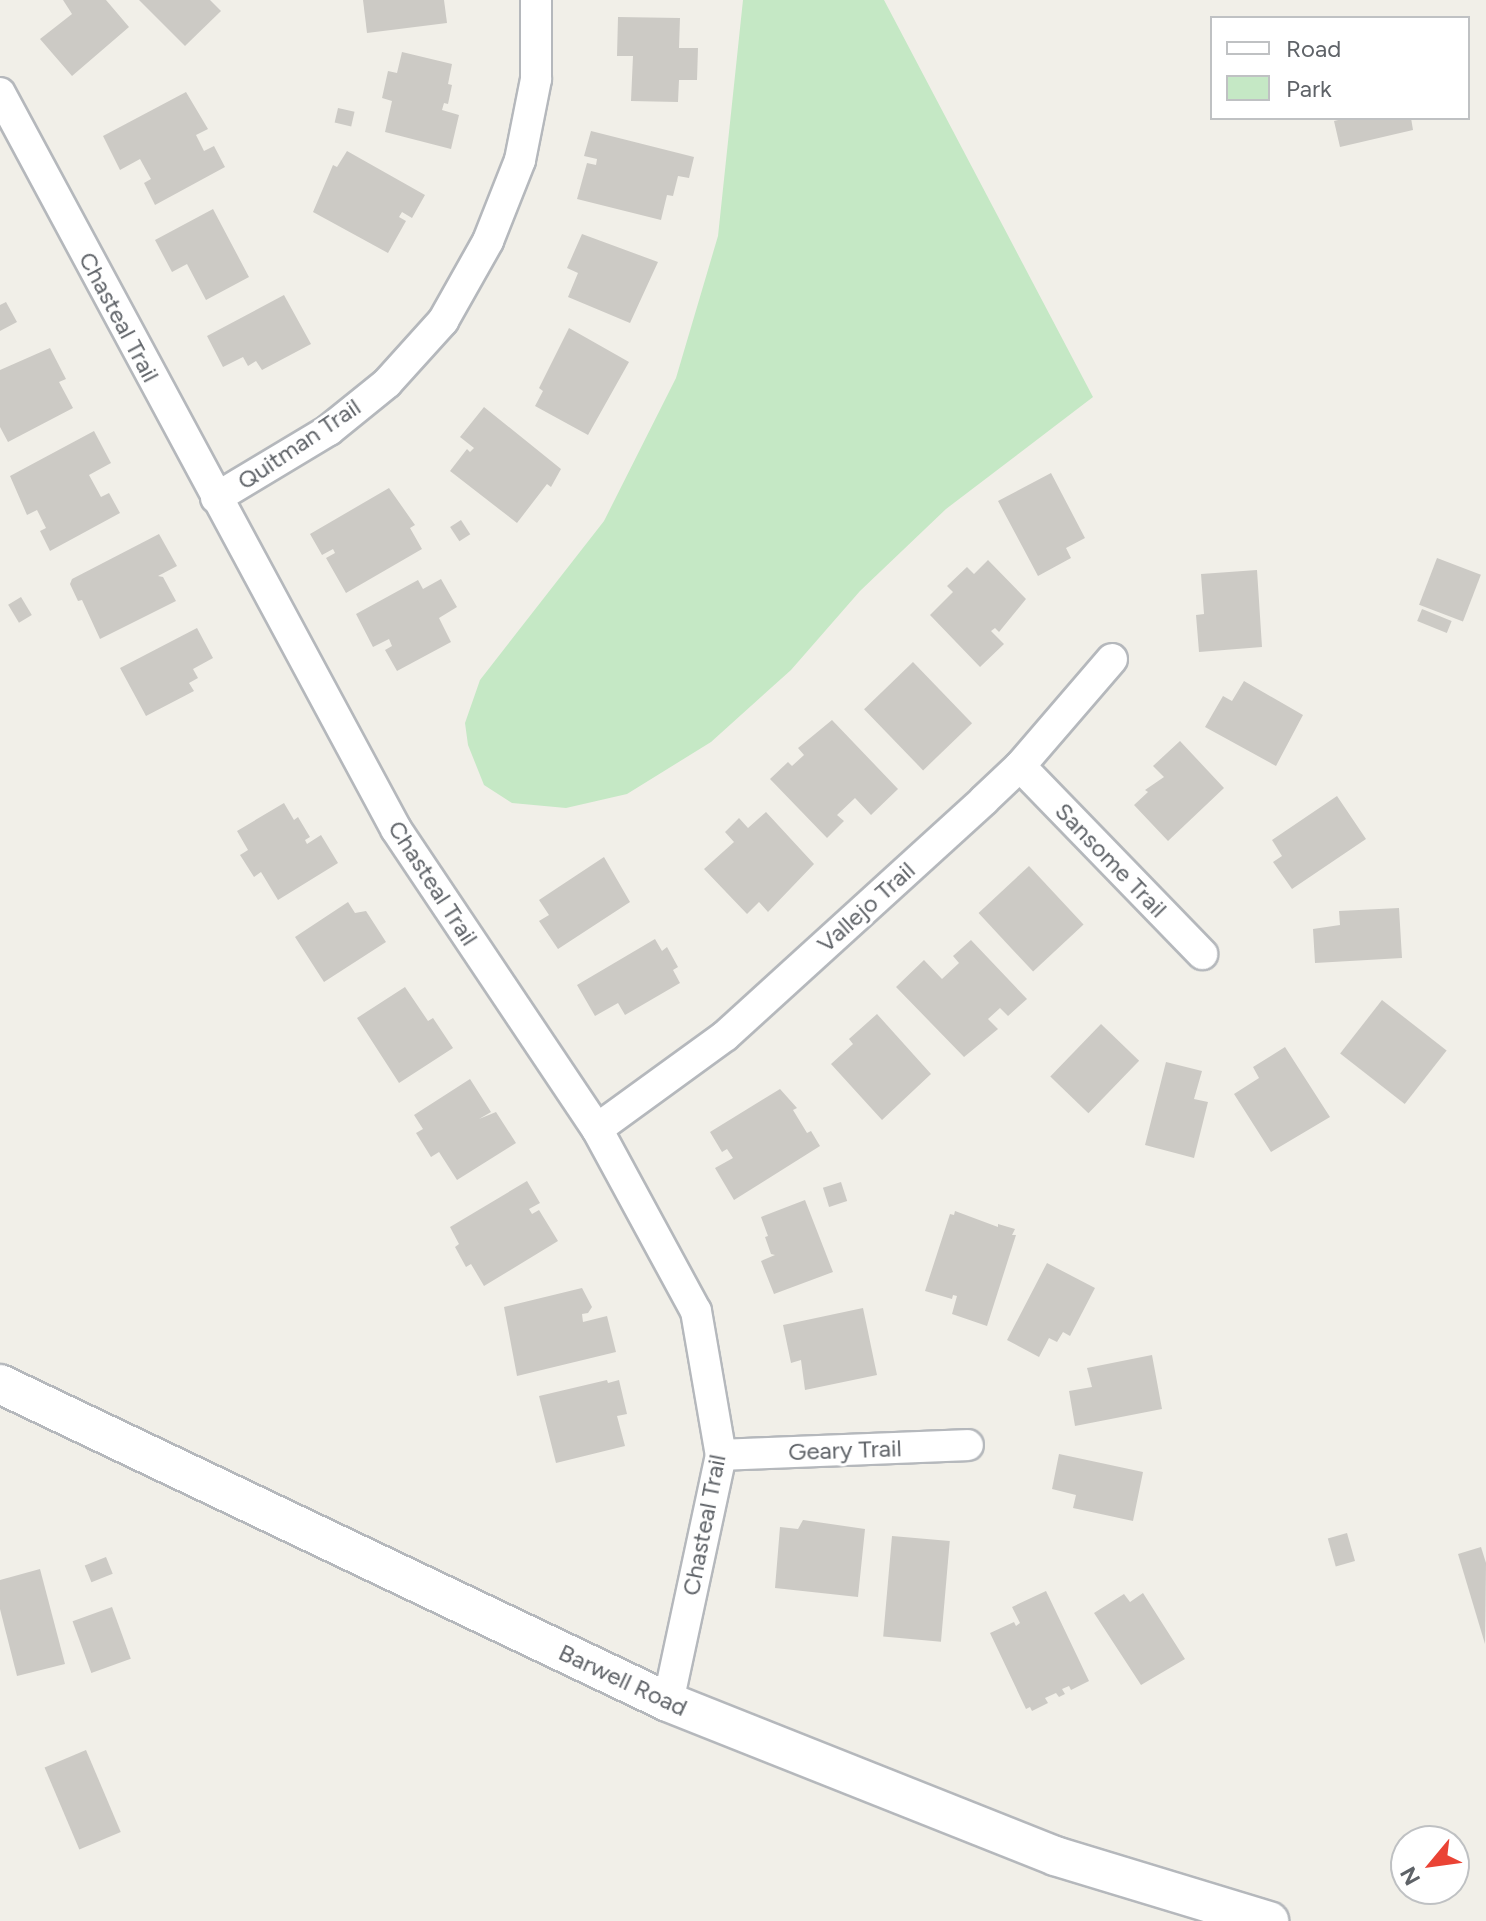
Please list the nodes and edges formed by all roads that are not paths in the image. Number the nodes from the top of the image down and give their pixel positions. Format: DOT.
graph roads {
  1 [pos="536,0"];
  2 [pos="0,93"];
  3 [pos="216,498"];
  4 [pos="1112,659"];
  5 [pos="1020,766"];
  6 [pos="1202,954"];
  7 [pos="597,1129"];
  8 [pos="0,1384"];
  9 [pos="968,1445"];
  10 [pos="721,1455"];
  11 [pos="668,1702"];
  12 [pos="1269,1921"];
  1 -- 3 [label="street, Quitman Trail"];
  2 -- 3 [label="street, Chasteal Trail"];
  3 -- 7 [label="street, Chasteal Trail"];
  4 -- 5 [label="street, Vallejo Trail"];
  5 -- 6 [label="street, Sansome Trail"];
  5 -- 7 [label="street, Vallejo Trail"];
  7 -- 10 [label="street, Chasteal Trail"];
  8 -- 11 [label="street, Barwell Road"];
  9 -- 10 [label="street, Geary Trail"];
  10 -- 11 [label="street, Chasteal Trail"];
  11 -- 12 [label="street, Barwell Road"];
}
